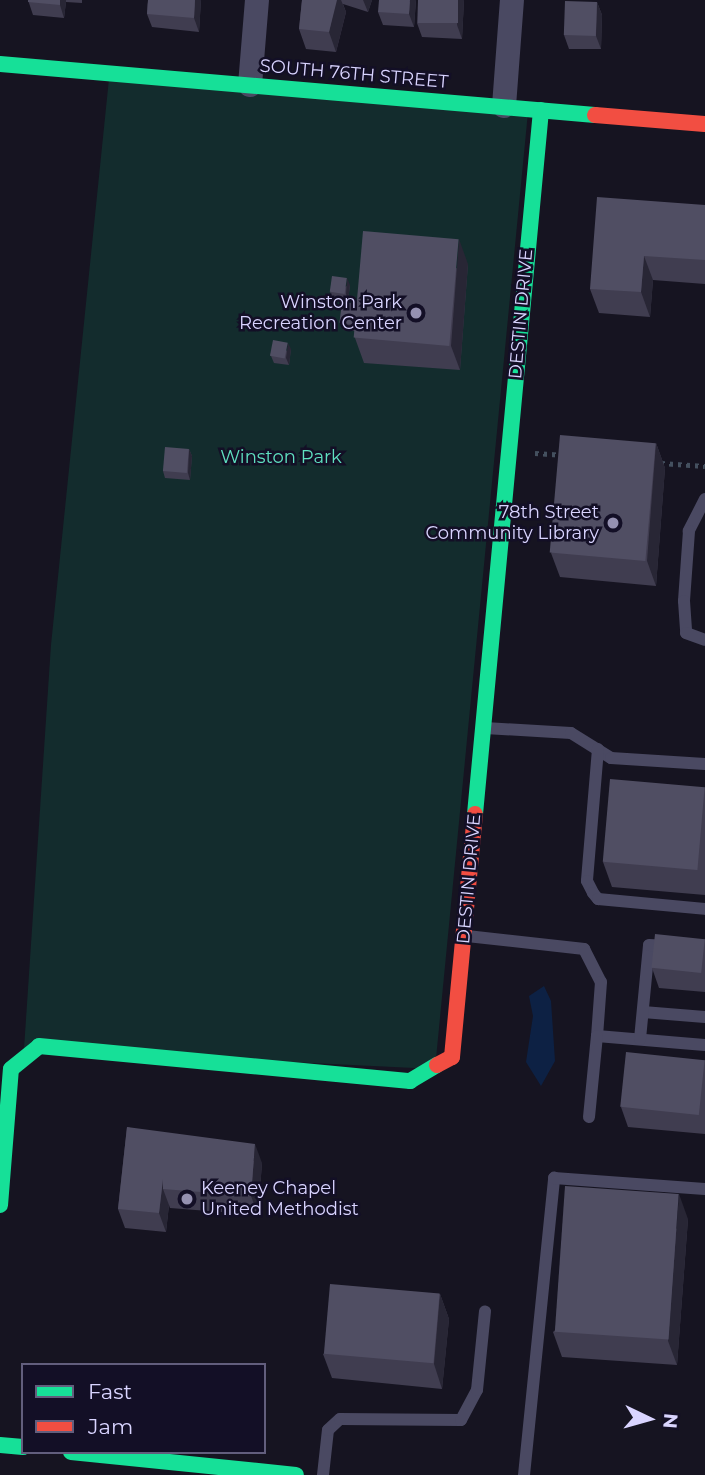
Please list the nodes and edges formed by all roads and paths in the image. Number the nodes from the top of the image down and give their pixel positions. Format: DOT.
graph roads {
  1 [pos="257,0"];
  2 [pos="512,0"];
  3 [pos="0,64"];
  4 [pos="250,85"];
  5 [pos="504,106"];
  6 [pos="541,110"];
  7 [pos="705,124"];
  8 [pos="508,450"];
  9 [pos="574,456"];
  10 [pos="653,462"];
  11 [pos="705,466"];
  12 [pos="705,499"];
  13 [pos="705,640"];
  14 [pos="483,728"];
  15 [pos="598,749"];
  16 [pos="705,764"];
  17 [pos="705,909"];
  18 [pos="463,936"];
  19 [pos="691,948"];
  20 [pos="643,1012"];
  21 [pos="705,1017"];
  22 [pos="597,1036"];
  23 [pos="640,1039"];
  24 [pos="705,1045"];
  25 [pos="6,1068"];
  26 [pos="589,1117"];
  27 [pos="705,1189"];
  28 [pos="0,1200"];
  29 [pos="0,1205"];
  30 [pos="485,1311"];
  31 [pos="0,1445"];
  32 [pos="21,1447"];
  33 [pos="80,1454"];
  34 [pos="137,1467"];
  35 [pos="296,1475"];
  36 [pos="323,1475"];
  37 [pos="524,1475"];
  1 -- 4 [label="street"];
  2 -- 5 [label="street"];
  3 -- 4 [label="street, SOUTH 76TH STREET"];
  4 -- 5 [label="street, SOUTH 76TH STREET"];
  5 -- 6 [label="street, SOUTH 76TH STREET"];
  6 -- 7 [label="street, SOUTH 76TH STREET"];
  6 -- 8 [label="street, DESTIN DRIVE"];
  8 -- 9 [label="path"];
  8 -- 14 [label="street, DESTIN DRIVE"];
  10 -- 11 [label="path"];
  12 -- 13 [label="lane"];
  14 -- 15 [label="lane"];
  14 -- 18 [label="street, DESTIN DRIVE"];
  15 -- 16 [label="lane"];
  15 -- 17 [label="lane"];
  18 -- 22 [label="lane"];
  18 -- 25 [label="street, DESTIN DRIVE"];
  19 -- 20 [label="lane"];
  20 -- 21 [label="lane"];
  20 -- 23 [label="lane"];
  22 -- 23 [label="lane"];
  22 -- 26 [label="lane"];
  23 -- 24 [label="lane"];
  25 -- 28 [label="street, DESTIN DRIVE"];
  27 -- 37 [label="lane"];
  28 -- 29 [label="street, DESTIN DRIVE"];
  30 -- 36 [label="lane"];
  31 -- 32 [label="street"];
  33 -- 34 [label="street"];
  34 -- 35 [label="street"];
}
